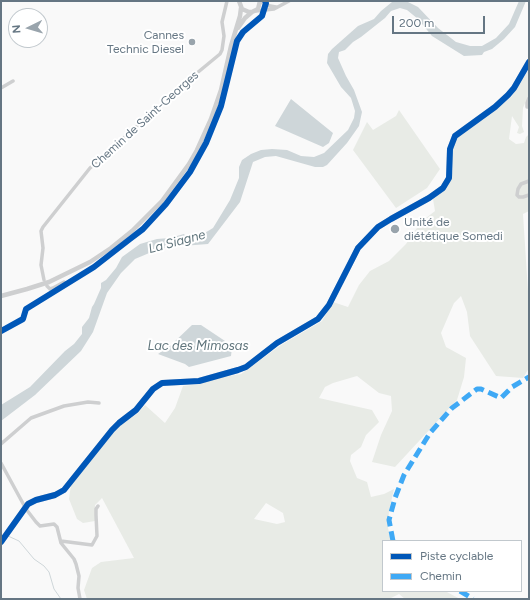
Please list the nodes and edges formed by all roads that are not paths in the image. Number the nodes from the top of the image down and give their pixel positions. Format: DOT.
graph roads {
  1 [pos="227,1"];
  2 [pos="261,1"];
  3 [pos="289,1"];
  4 [pos="239,3"];
  5 [pos="278,7"];
  6 [pos="254,12"];
  7 [pos="234,35"];
  8 [pos="529,62"];
  9 [pos="13,82"];
  10 [pos="1,88"];
  11 [pos="529,98"];
  12 [pos="529,107"];
  13 [pos="529,181"];
  14 [pos="529,195"];
  15 [pos="44,280"];
  16 [pos="47,286"];
  17 [pos="1,296"];
  18 [pos="1,331"];
  19 [pos="99,404"];
  20 [pos="1,444"];
  21 [pos="1,463"];
  22 [pos="98,506"];
  23 [pos="25,507"];
  24 [pos="61,541"];
  25 [pos="1,542"];
  26 [pos="80,599"];
  1 -- 15 [label="street, Chemin de Saint-Georges"];
  2 -- 5 [label="street"];
  2 -- 6 [label="street"];
  3 -- 5 [label="street"];
  4 -- 6 [label="street"];
  4 -- 7 [label="street"];
  5 -- 6 [label="street"];
  6 -- 7 [label="street"];
  7 -- 17 [label="street"];
  8 -- 23 [label="main road"];
  9 -- 10 [label="street"];
  11 -- 12 [label="street"];
  13 -- 14 [label="street"];
  16 -- 18 [label="street"];
  19 -- 20 [label="street"];
  21 -- 23 [label="street"];
  22 -- 24 [label="street"];
  23 -- 24 [label="street"];
  23 -- 25 [label="main road"];
  24 -- 26 [label="street"];
}
